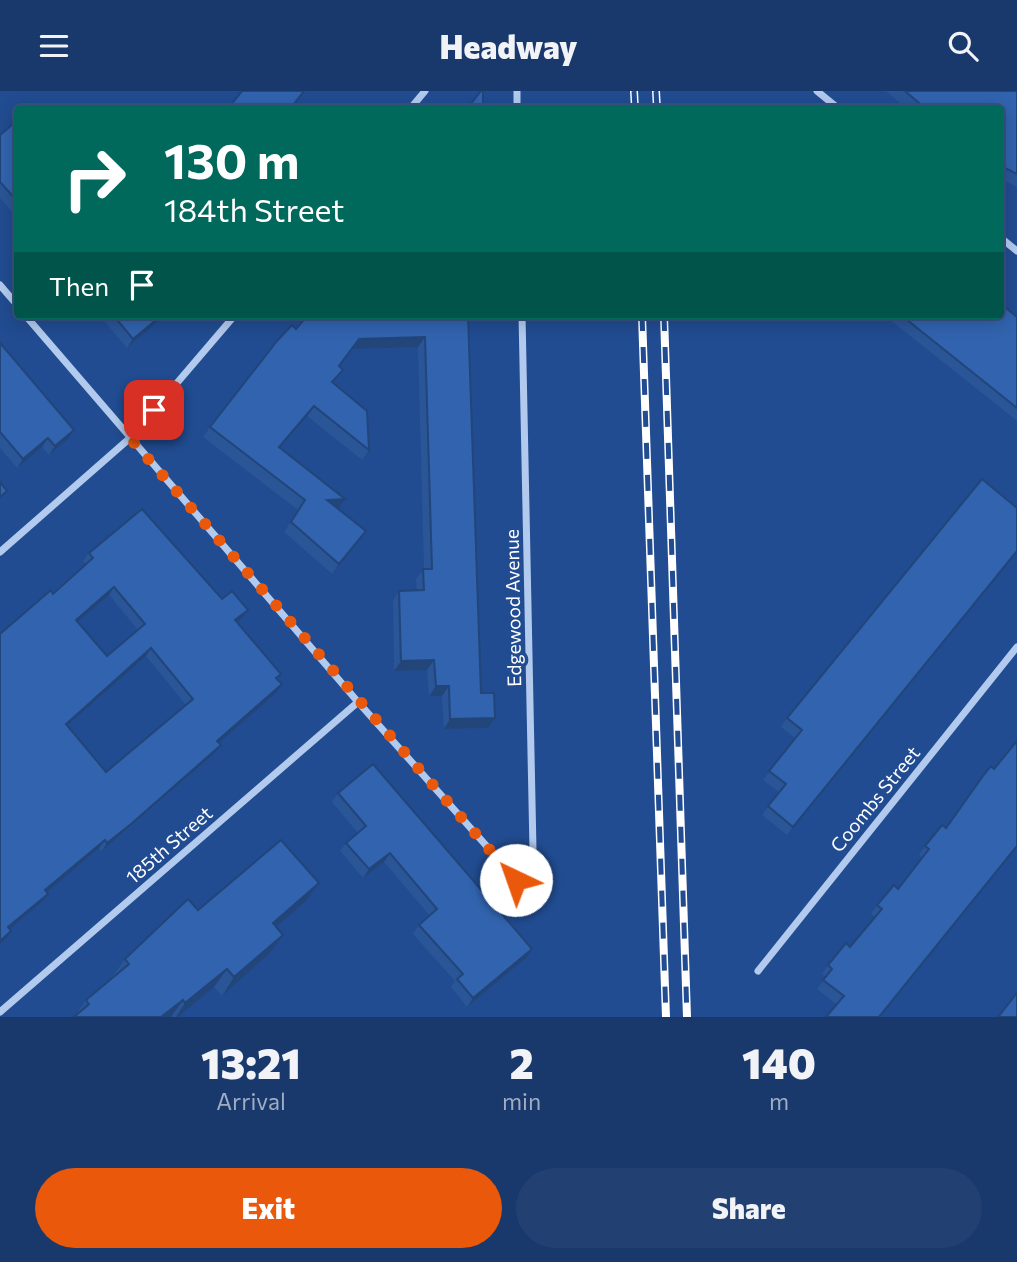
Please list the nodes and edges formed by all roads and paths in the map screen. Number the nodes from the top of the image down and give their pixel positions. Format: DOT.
graph roads {
  1 [pos="425,91"];
  2 [pos="821,92"];
  3 [pos="413,105"];
  4 [pos="835,105"];
  5 [pos="0,285"];
  6 [pos="14,301"];
  7 [pos="28,319"];
  8 [pos="232,319"];
  9 [pos="522,319"];
  10 [pos="130,438"];
  11 [pos="0,552"];
  12 [pos="1017,647"];
  13 [pos="358,702"];
  14 [pos="758,971"];
  15 [pos="0,1012"];
  1 -- 3 [label="street"];
  2 -- 4 [label="street"];
  5 -- 6 [label="street"];
  7 -- 10 [label="street"];
  8 -- 10 [label="street"];
  9 -- 13 [label="street, Edgewood Avenue"];
  10 -- 11 [label="street"];
  10 -- 13 [label="street"];
  12 -- 14 [label="street, Coombs Street"];
  13 -- 15 [label="street, 185th Street"];
}
